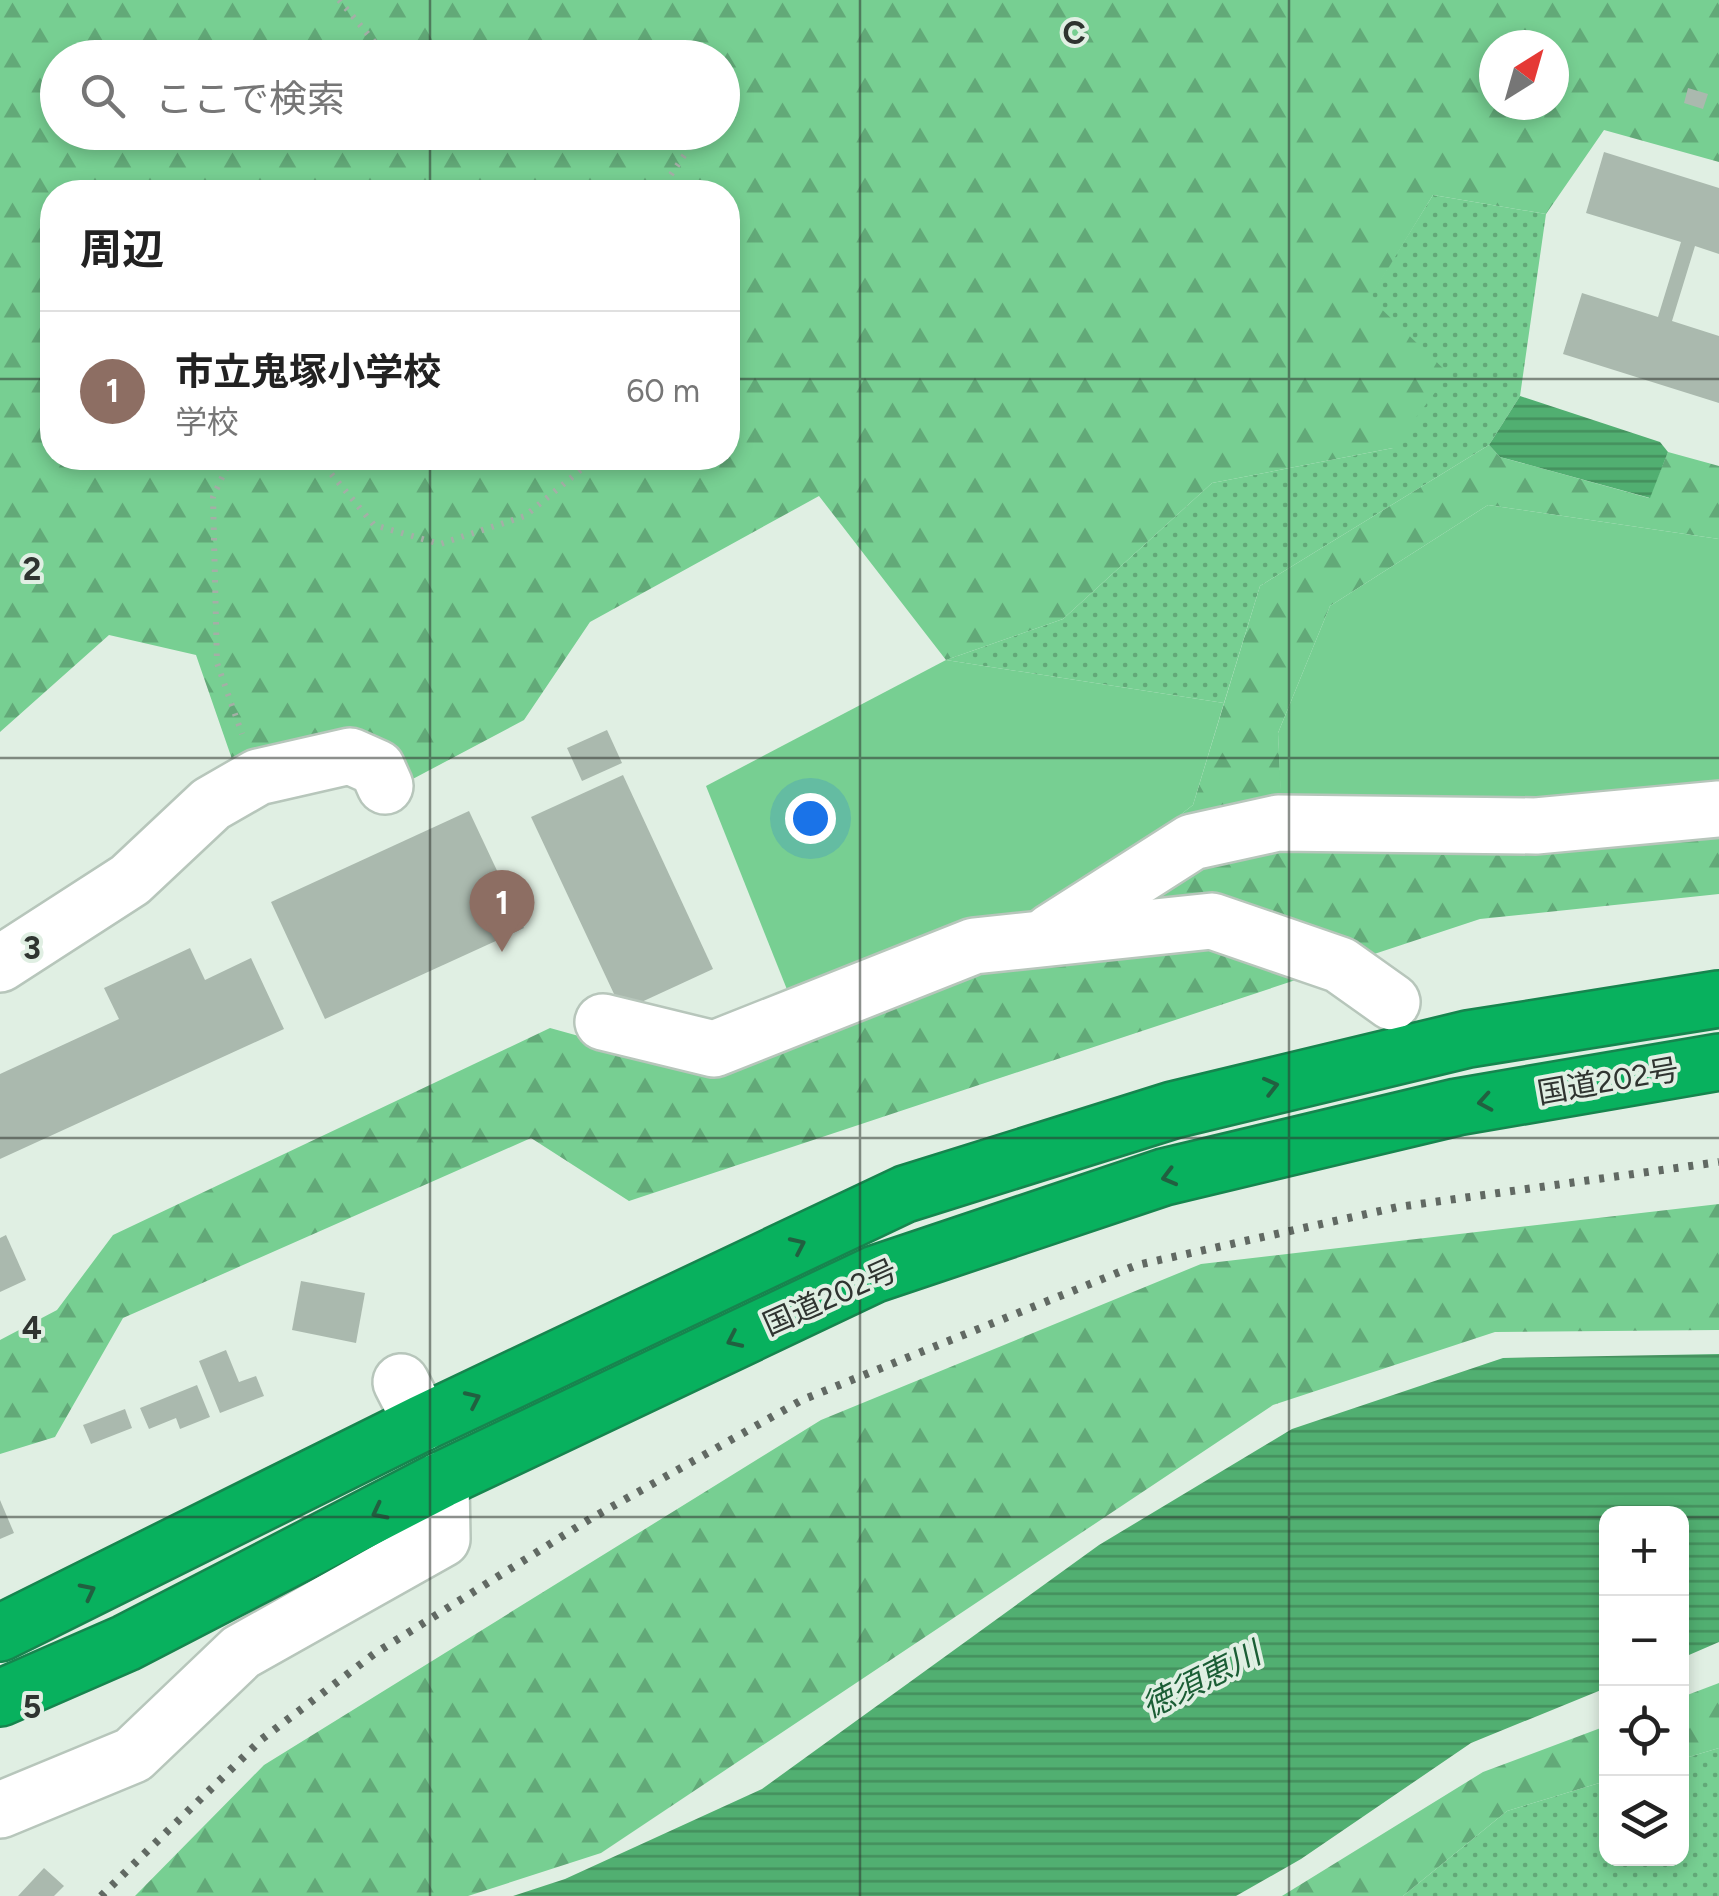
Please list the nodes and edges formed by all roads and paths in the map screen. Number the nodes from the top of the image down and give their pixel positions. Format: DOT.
graph roads {
  1 [pos="338,0"];
  2 [pos="372,40"];
  3 [pos="688,150"];
  4 [pos="666,180"];
  5 [pos="225,470"];
  6 [pos="328,470"];
  7 [pos="581,470"];
  8 [pos="258,778"];
  9 [pos="385,786"];
  10 [pos="1719,809"];
  11 [pos="1042,937"];
  12 [pos="0,964"];
  13 [pos="1719,999"];
  14 [pos="1392,1002"];
  15 [pos="603,1022"];
  16 [pos="1719,1062"];
  17 [pos="441,1480"];
  18 [pos="0,1633"];
  19 [pos="0,1698"];
  20 [pos="0,1810"];
  1 -- 2 [label="path"];
  3 -- 4 [label="path"];
  5 -- 8 [label="path"];
  6 -- 7 [label="path"];
  8 -- 9 [label="street"];
  8 -- 12 [label="street"];
  10 -- 11 [label="street"];
  11 -- 14 [label="street"];
  11 -- 15 [label="street"];
  18 -- 13 [label="highway, 国道202号, one-way"];
  16 -- 17 [label="highway, 国道202号, one-way"];
  17 -- 19 [label="highway, 国道202号, one-way"];
  17 -- 20 [label="street"];
}
